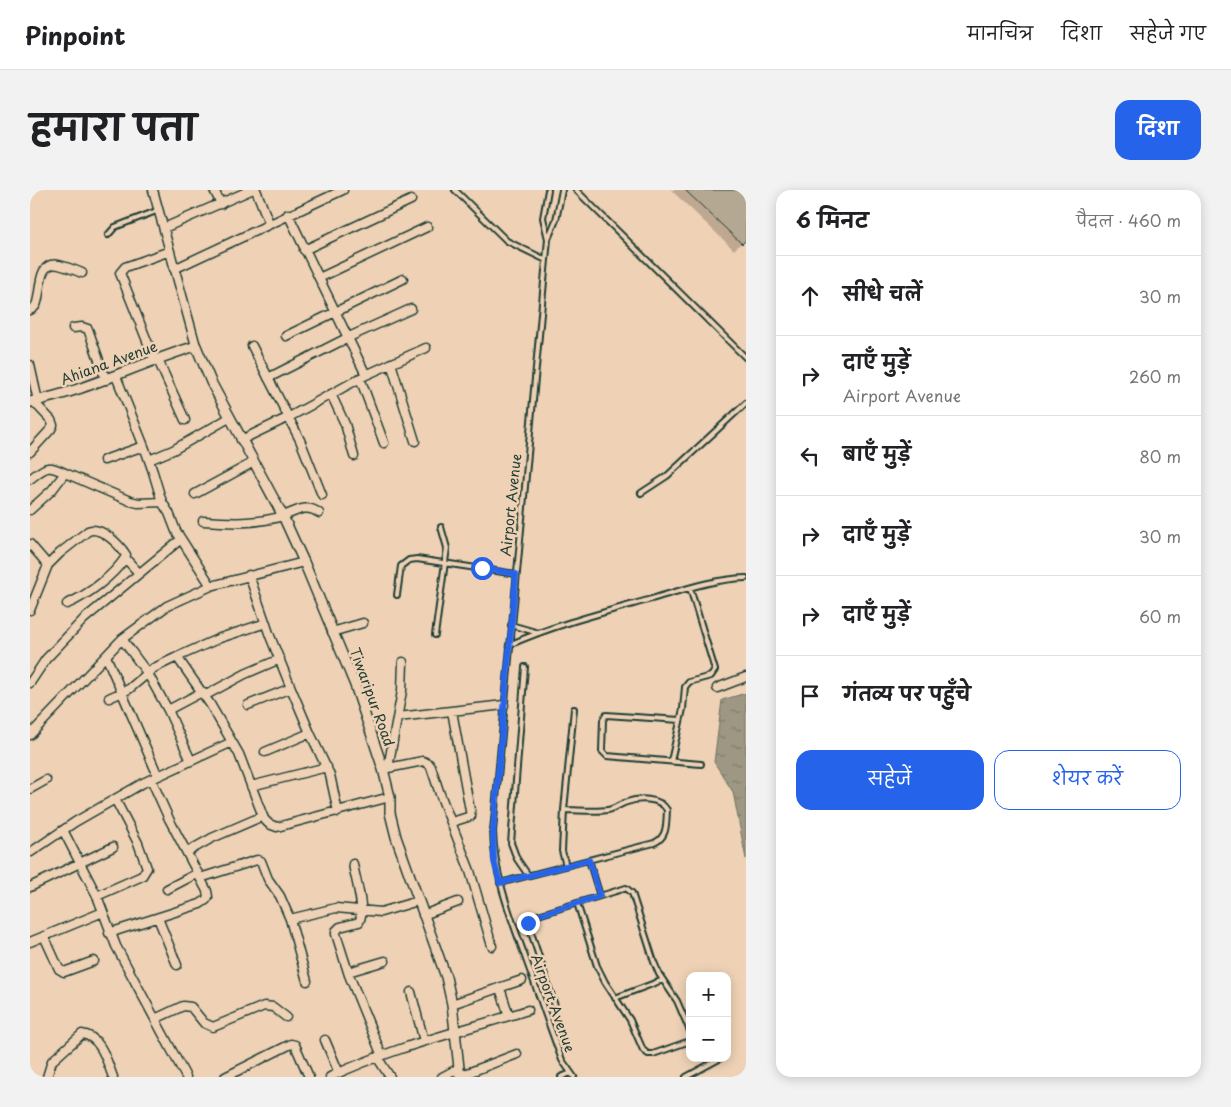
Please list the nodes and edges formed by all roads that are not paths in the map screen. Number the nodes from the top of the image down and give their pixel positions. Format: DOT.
graph roads {
  1 [pos="153,190"];
  2 [pos="214,190"];
  3 [pos="251,190"];
  4 [pos="256,190"];
  5 [pos="343,190"];
  6 [pos="456,190"];
  7 [pos="548,190"];
  8 [pos="562,190"];
  9 [pos="576,190"];
  10 [pos="411,200"];
  11 [pos="221,204"];
  12 [pos="158,210"];
  13 [pos="288,214"];
  14 [pos="269,223"];
  15 [pos="427,226"];
  16 [pos="164,228"];
  17 [pos="108,235"];
  18 [pos="548,239"];
  19 [pos="304,250"];
  20 [pos="170,251"];
  21 [pos="546,260"];
  22 [pos="174,269"];
  23 [pos="82,273"];
  24 [pos="319,278"];
  25 [pos="403,279"];
  26 [pos="411,309"];
  27 [pos="30,310"];
  28 [pos="337,312"];
  29 [pos="73,328"];
  30 [pos="286,336"];
  31 [pos="349,337"];
  32 [pos="196,346"];
  33 [pos="252,346"];
  34 [pos="426,348"];
  35 [pos="746,358"];
  36 [pos="157,361"];
  37 [pos="391,364"];
  38 [pos="30,365"];
  39 [pos="116,376"];
  40 [pos="363,376"];
  41 [pos="268,378"];
  42 [pos="106,380"];
  43 [pos="331,394"];
  44 [pos="34,402"];
  45 [pos="746,403"];
  46 [pos="288,417"];
  47 [pos="229,418"];
  48 [pos="184,420"];
  49 [pos="241,440"];
  50 [pos="415,442"];
  51 [pos="384,443"];
  52 [pos="144,449"];
  53 [pos="30,452"];
  54 [pos="354,456"];
  55 [pos="104,460"];
  56 [pos="149,460"];
  57 [pos="254,462"];
  58 [pos="65,474"];
  59 [pos="30,479"];
  60 [pos="641,493"];
  61 [pos="195,494"];
  62 [pos="322,495"];
  63 [pos="162,502"];
  64 [pos="30,510"];
  65 [pos="319,513"];
  66 [pos="283,516"];
  67 [pos="204,521"];
  68 [pos="441,527"];
  69 [pos="181,539"];
  70 [pos="30,544"];
  71 [pos="125,558"];
  72 [pos="304,562"];
  73 [pos="446,562"];
  74 [pos="48,565"];
  75 [pos="138,573"];
  76 [pos="516,574"];
  77 [pos="249,576"];
  78 [pos="746,578"];
  79 [pos="210,586"];
  80 [pos="690,588"];
  81 [pos="397,595"];
  82 [pos="68,604"];
  83 [pos="30,610"];
  84 [pos="266,623"];
  85 [pos="363,623"];
  86 [pos="511,625"];
  87 [pos="332,632"];
  88 [pos="539,633"];
  89 [pos="435,635"];
  90 [pos="122,640"];
  91 [pos="509,645"];
  92 [pos="106,656"];
  93 [pos="177,657"];
  94 [pos="280,659"];
  95 [pos="403,662"];
  96 [pos="525,667"];
  97 [pos="148,674"];
  98 [pos="746,677"];
  99 [pos="30,683"];
  100 [pos="291,688"];
  101 [pos="717,688"];
  102 [pos="202,692"];
  103 [pos="121,693"];
  104 [pos="109,698"];
  105 [pos="248,705"];
  106 [pos="504,705"];
  107 [pos="574,709"];
  108 [pos="168,710"];
  109 [pos="452,711"];
  110 [pos="398,717"];
  111 [pos="680,720"];
  112 [pos="310,733"];
  113 [pos="30,735"];
  114 [pos="232,742"];
  115 [pos="265,752"];
  116 [pos="191,761"];
  117 [pos="670,761"];
  118 [pos="701,764"];
  119 [pos="327,766"];
  120 [pos="386,768"];
  121 [pos="154,778"];
  122 [pos="46,780"];
  123 [pos="251,786"];
  124 [pos="30,789"];
  125 [pos="390,797"];
  126 [pos="115,800"];
  127 [pos="564,810"];
  128 [pos="338,812"];
  129 [pos="263,816"];
  130 [pos="452,822"];
  131 [pos="63,830"];
  132 [pos="113,847"];
  133 [pos="31,852"];
  134 [pos="186,852"];
  135 [pos="589,860"];
  136 [pos="81,862"];
  137 [pos="352,864"];
  138 [pos="566,866"];
  139 [pos="199,875"];
  140 [pos="528,875"];
  141 [pos="500,883"];
  142 [pos="30,887"];
  143 [pos="166,888"];
  144 [pos="97,896"];
  145 [pos="600,896"];
  146 [pos="418,901"];
  147 [pos="458,902"];
  148 [pos="577,904"];
  149 [pos="362,910"];
  150 [pos="104,912"];
  151 [pos="423,915"];
  152 [pos="158,918"];
  153 [pos="290,920"];
  154 [pos="110,933"];
  155 [pos="44,936"];
  156 [pos="30,942"];
  157 [pos="492,946"];
  158 [pos="94,961"];
  159 [pos="385,961"];
  160 [pos="177,965"];
  161 [pos="348,972"];
  162 [pos="522,980"];
  163 [pos="663,980"];
  164 [pos="307,981"];
  165 [pos="500,988"];
  166 [pos="411,992"];
  167 [pos="616,998"];
  168 [pos="452,1004"];
  169 [pos="556,1006"];
  170 [pos="528,1010"];
  171 [pos="509,1016"];
  172 [pos="286,1017"];
  173 [pos="155,1019"];
  174 [pos="686,1022"];
  175 [pos="456,1031"];
  176 [pos="326,1040"];
  177 [pos="424,1041"];
  178 [pos="686,1042"];
  179 [pos="516,1054"];
  180 [pos="380,1057"];
  181 [pos="714,1062"];
  182 [pos="339,1073"];
  183 [pos="460,1074"];
  184 [pos="573,1075"];
  185 [pos="47,1077"];
  186 [pos="113,1077"];
  187 [pos="186,1077"];
  188 [pos="225,1077"];
  189 [pos="309,1077"];
  190 [pos="330,1077"];
  191 [pos="390,1077"];
  192 [pos="442,1077"];
  193 [pos="561,1077"];
  194 [pos="686,1077"];
  1 -- 12 [label="street"];
  2 -- 11 [label="street"];
  3 -- 11 [label="street"];
  4 -- 14 [label="street"];
  5 -- 13 [label="street"];
  6 -- 21 [label="lane"];
  7 -- 18 [label="lane, Airport Avenue"];
  8 -- 18 [label="lane"];
  9 -- 35 [label="lane"];
  10 -- 19 [label="street"];
  11 -- 16 [label="street"];
  12 -- 16 [label="street"];
  12 -- 17 [label="lane"];
  13 -- 14 [label="street"];
  13 -- 19 [label="street"];
  14 -- 22 [label="street"];
  15 -- 24 [label="street"];
  16 -- 20 [label="street"];
  18 -- 21 [label="lane, Airport Avenue"];
  19 -- 24 [label="street"];
  20 -- 22 [label="street"];
  20 -- 36 [label="street"];
  21 -- 76 [label="lane, Airport Avenue"];
  22 -- 32 [label="street"];
  23 -- 27 [label="street"];
  24 -- 28 [label="street"];
  25 -- 28 [label="street"];
  26 -- 31 [label="street"];
  28 -- 30 [label="street"];
  28 -- 31 [label="street"];
  29 -- 42 [label="street"];
  31 -- 40 [label="street"];
  31 -- 41 [label="street"];
  32 -- 36 [label="street, Ahiana Avenue"];
  32 -- 47 [label="street, Tiwaripur Road"];
  33 -- 41 [label="street"];
  34 -- 37 [label="street"];
  36 -- 39 [label="street, Ahiana Avenue"];
  36 -- 48 [label="street"];
  37 -- 40 [label="street"];
  37 -- 50 [label="street"];
  38 -- 44 [label="street"];
  39 -- 42 [label="street, Ahiana Avenue"];
  39 -- 52 [label="street"];
  40 -- 43 [label="street"];
  40 -- 51 [label="street"];
  41 -- 46 [label="street"];
  42 -- 44 [label="street, Ahiana Avenue"];
  43 -- 46 [label="street"];
  43 -- 54 [label="street"];
  44 -- 53 [label="street"];
  45 -- 60 [label="lane"];
  46 -- 49 [label="street"];
  46 -- 62 [label="street"];
  47 -- 49 [label="street, Tiwaripur Road"];
  47 -- 56 [label="street"];
  49 -- 57 [label="street, Tiwaripur Road"];
  52 -- 55 [label="street"];
  52 -- 56 [label="street"];
  56 -- 63 [label="street"];
  57 -- 61 [label="street"];
  57 -- 66 [label="street, Tiwaripur Road"];
  58 -- 59 [label="street"];
  58 -- 63 [label="street"];
  58 -- 64 [label="street"];
  63 -- 69 [label="street"];
  65 -- 66 [label="street"];
  66 -- 67 [label="street"];
  66 -- 72 [label="street, Tiwaripur Road"];
  68 -- 73 [label="lane"];
  69 -- 75 [label="street"];
  69 -- 79 [label="street"];
  70 -- 74 [label="street"];
  71 -- 74 [label="street"];
  71 -- 75 [label="street"];
  71 -- 82 [label="street"];
  72 -- 77 [label="street"];
  72 -- 87 [label="street, Tiwaripur Road"];
  73 -- 76 [label="lane"];
  73 -- 81 [label="lane"];
  73 -- 89 [label="lane"];
  74 -- 83 [label="street"];
  75 -- 99 [label="street"];
  76 -- 86 [label="lane, Airport Avenue"];
  77 -- 79 [label="street"];
  77 -- 84 [label="street"];
  78 -- 80 [label="lane"];
  79 -- 90 [label="street"];
  80 -- 88 [label="lane"];
  80 -- 111 [label="lane"];
  84 -- 93 [label="street"];
  84 -- 94 [label="street"];
  85 -- 87 [label="street"];
  86 -- 88 [label="lane"];
  86 -- 91 [label="lane, Airport Avenue"];
  87 -- 120 [label="street, Tiwaripur Road"];
  88 -- 91 [label="lane"];
  90 -- 92 [label="street"];
  90 -- 97 [label="street"];
  91 -- 106 [label="lane, Airport Avenue"];
  92 -- 103 [label="street"];
  92 -- 113 [label="street"];
  93 -- 97 [label="street"];
  93 -- 102 [label="street"];
  94 -- 100 [label="street"];
  94 -- 102 [label="street"];
  95 -- 110 [label="street"];
  96 -- 140 [label="lane"];
  97 -- 103 [label="street"];
  97 -- 108 [label="street"];
  98 -- 101 [label="street"];
  100 -- 105 [label="street"];
  100 -- 112 [label="street"];
  102 -- 108 [label="street"];
  102 -- 114 [label="street"];
  103 -- 104 [label="street"];
  103 -- 121 [label="street"];
  106 -- 109 [label="street"];
  106 -- 141 [label="lane, Airport Avenue"];
  107 -- 127 [label="lane"];
  108 -- 116 [label="street"];
  109 -- 110 [label="street"];
  109 -- 130 [label="street"];
  110 -- 120 [label="street"];
  111 -- 117 [label="lane"];
  111 -- 117 [label="lane"];
  112 -- 115 [label="street"];
  112 -- 119 [label="street"];
  114 -- 116 [label="street"];
  114 -- 123 [label="street"];
  116 -- 121 [label="street"];
  117 -- 118 [label="lane"];
  119 -- 123 [label="street"];
  119 -- 128 [label="street"];
  120 -- 125 [label="street, Tiwaripur Road"];
  120 -- 130 [label="street"];
  121 -- 126 [label="street"];
  121 -- 134 [label="street"];
  122 -- 124 [label="street"];
  123 -- 129 [label="street"];
  125 -- 128 [label="street"];
  125 -- 146 [label="street, Tiwaripur Road"];
  126 -- 131 [label="street"];
  126 -- 144 [label="street"];
  127 -- 135 [label="lane"];
  127 -- 138 [label="lane"];
  128 -- 129 [label="street"];
  129 -- 134 [label="street"];
  130 -- 157 [label="street"];
  131 -- 133 [label="street"];
  131 -- 136 [label="street"];
  132 -- 136 [label="street"];
  134 -- 139 [label="street"];
  135 -- 138 [label="lane"];
  135 -- 145 [label="lane"];
  136 -- 142 [label="street"];
  136 -- 144 [label="street"];
  137 -- 149 [label="street"];
  138 -- 140 [label="lane"];
  139 -- 143 [label="street"];
  139 -- 152 [label="street"];
  139 -- 153 [label="street"];
  140 -- 141 [label="lane"];
  141 -- 184 [label="lane, Airport Avenue"];
  144 -- 150 [label="street"];
  145 -- 148 [label="lane"];
  145 -- 163 [label="lane"];
  146 -- 149 [label="street"];
  146 -- 151 [label="street, Tiwaripur Road"];
  147 -- 151 [label="street"];
  148 -- 167 [label="lane"];
  148 -- 169 [label="lane"];
  149 -- 153 [label="street"];
  149 -- 161 [label="street"];
  150 -- 154 [label="street"];
  150 -- 155 [label="street"];
  151 -- 168 [label="street, Tiwaripur Road"];
  152 -- 154 [label="street"];
  152 -- 160 [label="street"];
  153 -- 164 [label="street"];
  154 -- 173 [label="street"];
  155 -- 156 [label="street"];
  155 -- 158 [label="street"];
  159 -- 161 [label="street"];
  161 -- 180 [label="street"];
  162 -- 165 [label="street"];
  163 -- 167 [label="lane"];
  163 -- 174 [label="lane"];
  165 -- 168 [label="street"];
  165 -- 171 [label="street"];
  166 -- 177 [label="street"];
  167 -- 178 [label="lane"];
  168 -- 175 [label="street, Tiwaripur Road"];
  170 -- 171 [label="street"];
  171 -- 175 [label="street"];
  172 -- 173 [label="street"];
  173 -- 187 [label="street"];
  175 -- 177 [label="street"];
  175 -- 183 [label="street, Tiwaripur Road"];
  176 -- 182 [label="street"];
  177 -- 180 [label="street"];
  179 -- 183 [label="street"];
  180 -- 182 [label="street"];
  180 -- 191 [label="street"];
  181 -- 194 [label="lane"];
  182 -- 190 [label="street"];
  183 -- 192 [label="street"];
  184 -- 193 [label="lane"];
  185 -- 186 [label="street"];
  188 -- 189 [label="street"];
}
